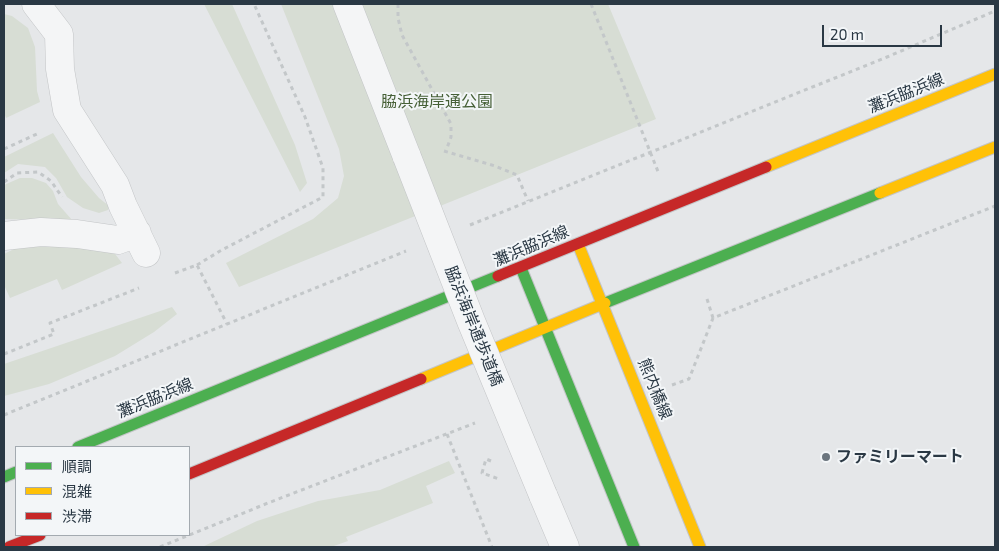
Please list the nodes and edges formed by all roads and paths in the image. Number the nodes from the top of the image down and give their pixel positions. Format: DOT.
graph roads {
  1 [pos="36,4"];
  2 [pos="254,4"];
  3 [pos="347,4"];
  4 [pos="398,4"];
  5 [pos="591,4"];
  6 [pos="995,11"];
  7 [pos="995,74"];
  8 [pos="995,147"];
  9 [pos="446,151"];
  10 [pos="650,152"];
  11 [pos="451,153"];
  12 [pos="660,176"];
  13 [pos="528,201"];
  14 [pos="995,206"];
  15 [pos="464,228"];
  16 [pos="4,236"];
  17 [pos="142,243"];
  18 [pos="578,244"];
  19 [pos="409,250"];
  20 [pos="197,265"];
  21 [pos="521,268"];
  22 [pos="158,280"];
  23 [pos="704,291"];
  24 [pos="603,304"];
  25 [pos="713,318"];
  26 [pos="226,324"];
  27 [pos="546,327"];
  28 [pos="4,354"];
  29 [pos="665,388"];
  30 [pos="4,415"];
  31 [pos="483,420"];
  32 [pos="447,434"];
  33 [pos="80,446"];
  34 [pos="190,474"];
  35 [pos="190,535"];
  36 [pos="37,536"];
  37 [pos="187,536"];
  38 [pos="9,547"];
  39 [pos="160,547"];
  40 [pos="492,547"];
  41 [pos="565,547"];
  42 [pos="634,547"];
  43 [pos="700,547"];
  1 -- 17 [label="street"];
  2 -- 20 [label="path"];
  3 -- 41 [label="street, 脇浜海岸通歩道橋, bridge"];
  4 -- 9 [label="path"];
  5 -- 10 [label="path"];
  6 -- 10 [label="path"];
  7 -- 18 [label="street, 灘浜脇浜線"];
  8 -- 24 [label="street"];
  10 -- 12 [label="path"];
  10 -- 13 [label="path"];
  11 -- 13 [label="path"];
  13 -- 15 [label="path"];
  14 -- 25 [label="path"];
  16 -- 17 [label="street"];
  17 -- 22 [label="path"];
  18 -- 21 [label="street, 灘浜脇浜線"];
  18 -- 24 [label="street, 熊内橋線"];
  19 -- 26 [label="path"];
  20 -- 22 [label="path"];
  20 -- 26 [label="path"];
  21 -- 27 [label="street"];
  21 -- 33 [label="street, 灘浜脇浜線"];
  22 -- 28 [label="path"];
  23 -- 25 [label="path"];
  24 -- 27 [label="street"];
  24 -- 43 [label="street, 熊内橋線"];
  25 -- 29 [label="path"];
  26 -- 30 [label="path"];
  27 -- 34 [label="street"];
  27 -- 42 [label="street"];
  31 -- 32 [label="path"];
  32 -- 35 [label="path"];
  32 -- 40 [label="path"];
  36 -- 38 [label="street"];
  37 -- 39 [label="path"];
}
